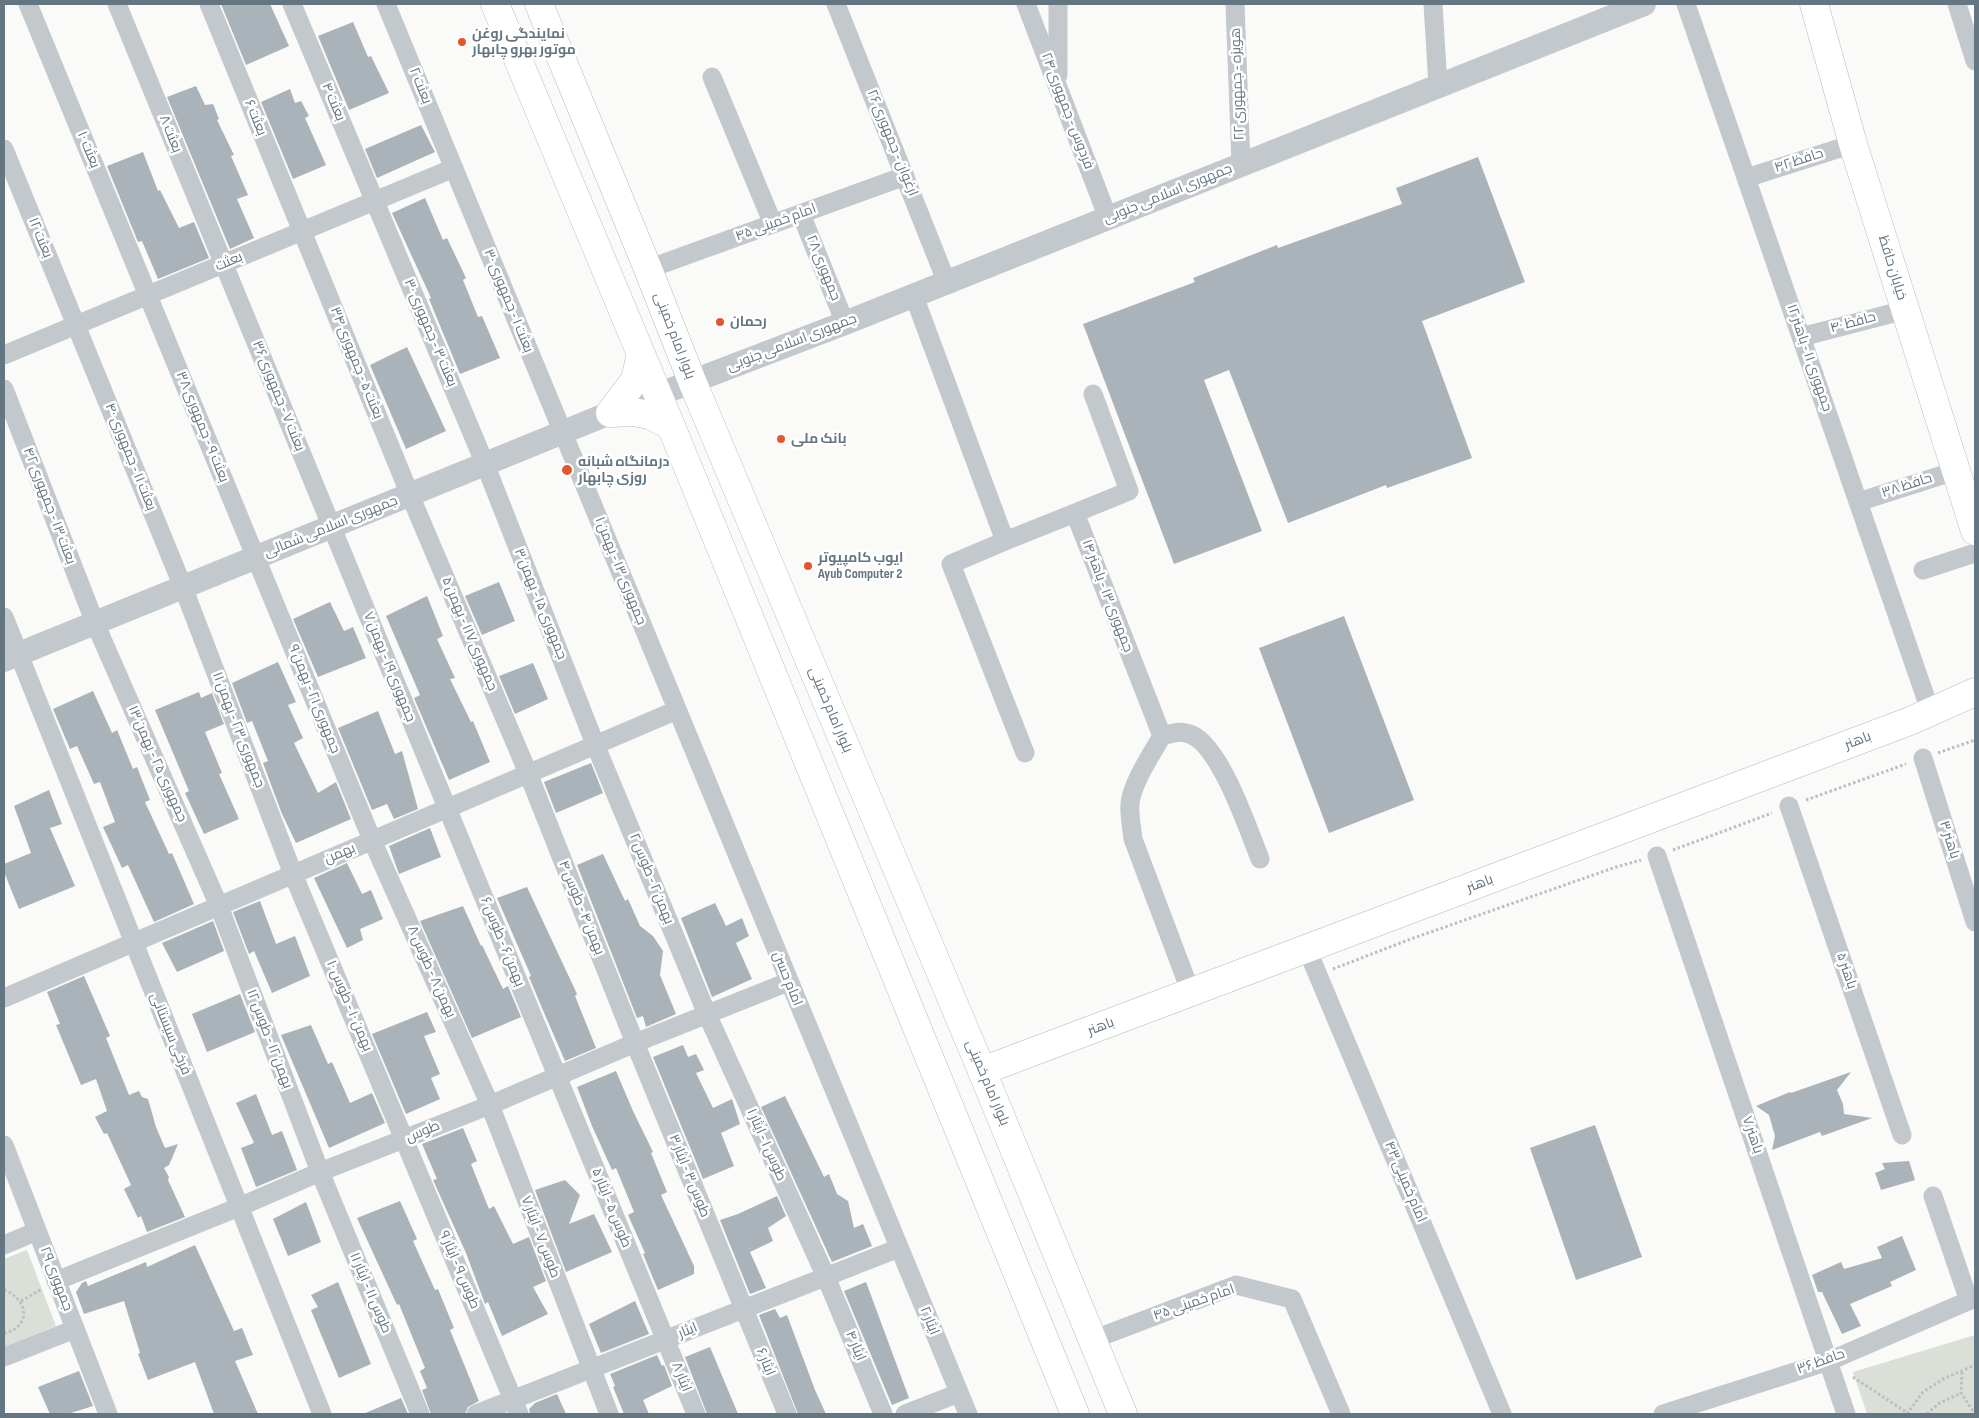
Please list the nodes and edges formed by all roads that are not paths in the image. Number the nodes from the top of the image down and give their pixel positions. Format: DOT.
graph roads {
  1 [pos="28,4"];
  2 [pos="117,4"];
  3 [pos="209,4"];
  4 [pos="292,4"];
  5 [pos="386,4"];
  6 [pos="495,4"];
  7 [pos="539,4"];
  8 [pos="836,4"];
  9 [pos="1026,4"];
  10 [pos="1058,4"];
  11 [pos="1235,4"];
  12 [pos="1433,4"];
  13 [pos="1686,4"];
  14 [pos="1814,4"];
  15 [pos="1957,4"];
  16 [pos="1638,5"];
  17 [pos="1975,61"];
  18 [pos="712,76"];
  19 [pos="1438,86"];
  20 [pos="1058,87"];
  21 [pos="1853,144"];
  22 [pos="4,149"];
  23 [pos="1241,165"];
  24 [pos="454,168"];
  25 [pos="905,176"];
  26 [pos="1746,178"];
  27 [pos="374,201"];
  28 [pos="801,214"];
  29 [pos="1108,218"];
  30 [pos="773,224"];
  31 [pos="302,232"];
  32 [pos="224,264"];
  33 [pos="648,269"];
  34 [pos="947,283"];
  35 [pos="148,296"];
  36 [pos="914,296"];
  37 [pos="1905,310"];
  38 [pos="845,323"];
  39 [pos="76,326"];
  40 [pos="1801,337"];
  41 [pos="641,354"];
  42 [pos="4,356"];
  43 [pos="692,381"];
  44 [pos="4,389"];
  45 [pos="658,394"];
  46 [pos="1093,394"];
  47 [pos="610,413"];
  48 [pos="671,426"];
  49 [pos="562,433"];
  50 [pos="485,464"];
  51 [pos="1956,471"];
  52 [pos="410,495"];
  53 [pos="1858,502"];
  54 [pos="1075,513"];
  55 [pos="332,527"];
  56 [pos="1975,531"];
  57 [pos="1005,541"];
  58 [pos="1975,553"];
  59 [pos="256,557"];
  60 [pos="1923,570"];
  61 [pos="183,587"];
  62 [pos="4,617"];
  63 [pos="95,623"];
  64 [pos="11,657"];
  65 [pos="1975,692"];
  66 [pos="677,710"];
  67 [pos="1931,713"];
  68 [pos="1162,736"];
  69 [pos="595,744"];
  70 [pos="1026,753"];
  71 [pos="1923,758"];
  72 [pos="528,773"];
  73 [pos="1789,806"];
  74 [pos="447,808"];
  75 [pos="372,840"];
  76 [pos="1657,856"];
  77 [pos="1260,859"];
  78 [pos="293,874"];
  79 [pos="219,906"];
  80 [pos="1975,922"];
  81 [pos="134,942"];
  82 [pos="1307,949"];
  83 [pos="788,982"];
  84 [pos="1190,993"];
  85 [pos="4,998"];
  86 [pos="707,1014"];
  87 [pos="634,1043"];
  88 [pos="982,1071"];
  89 [pos="557,1076"];
  90 [pos="490,1105"];
  91 [pos="1902,1135"];
  92 [pos="404,1139"];
  93 [pos="4,1145"];
  94 [pos="320,1172"];
  95 [pos="1933,1196"];
  96 [pos="239,1207"];
  97 [pos="37,1231"];
  98 [pos="4,1245"];
  99 [pos="899,1248"];
  100 [pos="826,1277"];
  101 [pos="56,1281"];
  102 [pos="1972,1299"];
  103 [pos="744,1309"];
  104 [pos="75,1329"];
  105 [pos="666,1340"];
  106 [pos="1092,1340"];
  107 [pos="4,1357"];
  108 [pos="1829,1361"];
  109 [pos="591,1369"];
  110 [pos="959,1393"];
  111 [pos="516,1407"];
  112 [pos="108,1414"];
  113 [pos="322,1414"];
  114 [pos="420,1414"];
  115 [pos="476,1414"];
  116 [pos="610,1414"];
  117 [pos="696,1414"];
  118 [pos="787,1414"];
  119 [pos="883,1414"];
  120 [pos="905,1414"];
  121 [pos="968,1414"];
  122 [pos="1075,1414"];
  123 [pos="1124,1414"];
  124 [pos="1341,1414"];
  125 [pos="1502,1414"];
  126 [pos="1663,1414"];
  127 [pos="1846,1414"];
  1 -- 35 [label="street, بعثت ۱۰"];
  2 -- 32 [label="street, بعثت ۸"];
  3 -- 31 [label="street, بعثت ۶"];
  4 -- 27 [label="street, بعثت ۴"];
  5 -- 24 [label="street, بعثت ۲"];
  6 -- 41 [label="main road"];
  7 -- 33 [label="main road, بلوار امام خمینی"];
  8 -- 25 [label="street, ارغوان - جمهوری ۲۶"];
  9 -- 20 [label="street, فردوس - جمهوری ۲۴"];
  10 -- 20 [label="street"];
  11 -- 23 [label="street, هویزه - جمهوری ۲۲"];
  12 -- 19 [label="street"];
  13 -- 26 [label="street, جمهوری ۱۱ - باهنر ۱۲"];
  14 -- 21 [label="main road, خیابان حافظ"];
  15 -- 17 [label="street"];
  16 -- 19 [label="street, جمهوری اسلامی جنوبی"];
  18 -- 30 [label="street"];
  19 -- 23 [label="street, جمهوری اسلامی جنوبی"];
  20 -- 29 [label="street, فردوس - جمهوری ۲۴"];
  21 -- 26 [label="street, حافظ ۴۲"];
  21 -- 37 [label="main road, خیابان حافظ"];
  22 -- 39 [label="street, بعثت ۱۲"];
  23 -- 29 [label="street, جمهوری اسلامی جنوبی"];
  24 -- 27 [label="street, بعثت"];
  24 -- 49 [label="street, بعثت ۱ - جمهوری ۳۰"];
  25 -- 28 [label="street, امام خمینی ۴۵"];
  25 -- 34 [label="street, ارغوان - جمهوری ۲۶"];
  26 -- 40 [label="street, جمهوری ۱۱ - باهنر ۱۲"];
  27 -- 31 [label="street, بعثت"];
  27 -- 50 [label="street, بعثت ۳ - جمهوری ۳۰"];
  28 -- 30 [label="street, امام خمینی ۴۵"];
  28 -- 38 [label="street, جمهوری ۲۸"];
  29 -- 34 [label="street, جمهوری اسلامی جنوبی"];
  30 -- 33 [label="street, امام خمینی ۴۵"];
  31 -- 32 [label="street, بعثت"];
  31 -- 52 [label="street, بعثت ۵ - جمهوری ۳۴"];
  32 -- 35 [label="street, بعثت"];
  32 -- 55 [label="street, بعثت ۷ - جمهوری ۳۶"];
  33 -- 43 [label="main road, بلوار امام خمینی"];
  34 -- 36 [label="street, جمهوری اسلامی جنوبی"];
  35 -- 39 [label="street, بعثت"];
  35 -- 59 [label="street, بعثت ۹ - جمهوری ۳۸"];
  36 -- 38 [label="street, جمهوری اسلامی جنوبی"];
  36 -- 57 [label="street"];
  37 -- 40 [label="street, حافظ ۴۰"];
  37 -- 51 [label="main road, خیابان حافظ"];
  38 -- 43 [label="street, جمهوری اسلامی جنوبی"];
  39 -- 42 [label="street, بعثت"];
  39 -- 61 [label="street, بعثت ۱۱ - جمهوری ۴۰"];
  40 -- 53 [label="street, جمهوری ۱۱ - باهنر ۱۲"];
  41 -- 45 [label="main road"];
  41 -- 47 [label="main road"];
  43 -- 45 [label="street, جمهوری اسلامی جنوبی"];
  43 -- 88 [label="main road, بلوار امام خمینی"];
  44 -- 63 [label="street, بعثت ۱۳ - جمهوری ۴۲"];
  45 -- 47 [label="street, جمهوری اسلامی شمالی"];
  45 -- 48 [label="main road"];
  46 -- 54 [label="street"];
  47 -- 48 [label="main road"];
  47 -- 49 [label="street, جمهوری اسلامی شمالی"];
  48 -- 122 [label="main road"];
  49 -- 50 [label="street, جمهوری اسلامی شمالی"];
  49 -- 66 [label="street, جمهوری ۱۳ - بهمن ۱"];
  50 -- 52 [label="street, جمهوری اسلامی شمالی"];
  50 -- 69 [label="street, جمهوری ۱۵ - بهمن ۳"];
  51 -- 53 [label="street, حافظ ۳۸"];
  51 -- 56 [label="main road, خیابان حافظ"];
  52 -- 55 [label="street, جمهوری اسلامی شمالی"];
  52 -- 72 [label="street, جمهوری ۱۱۷ - بهمن ۵"];
  53 -- 67 [label="street, جمهوری ۱۱ - باهنر ۱۲"];
  54 -- 57 [label="street"];
  54 -- 68 [label="street, جمهوری ۱۳ - باهنر ۱۴"];
  55 -- 59 [label="street, جمهوری اسلامی شمالی"];
  55 -- 74 [label="street, جمهوری ۱۹ - بهمن ۷"];
  57 -- 70 [label="street"];
  58 -- 60 [label="street"];
  59 -- 61 [label="street, جمهوری اسلامی شمالی"];
  59 -- 75 [label="street, جمهوری ۲۱ - بهمن ۹"];
  61 -- 63 [label="street, جمهوری اسلامی شمالی"];
  61 -- 78 [label="street, جمهوری ۲۳ - بهمن ۱۱"];
  62 -- 64 [label="street, فرخی سیستانی"];
  63 -- 64 [label="street, جمهوری اسلامی شمالی"];
  63 -- 79 [label="street, جمهوری ۲۵ - بهمن ۱۳"];
  64 -- 81 [label="street, فرخی سیستانی"];
  65 -- 67 [label="main road, باهنر"];
  66 -- 69 [label="street, بهمن"];
  66 -- 83 [label="street, امام حسن"];
  67 -- 82 [label="main road, باهنر"];
  68 -- 77 [label="street"];
  68 -- 84 [label="street"];
  69 -- 72 [label="street, بهمن"];
  69 -- 86 [label="street, بهمن ۲ - طوس ۲"];
  71 -- 80 [label="street, باهنر ۳"];
  72 -- 74 [label="street, بهمن"];
  72 -- 87 [label="street, بهمن ۴ - طوس ۴"];
  73 -- 91 [label="street, باهنر ۵"];
  74 -- 75 [label="street, بهمن"];
  74 -- 89 [label="street, بهمن ۶ - طوس ۶"];
  75 -- 78 [label="street, بهمن"];
  75 -- 90 [label="street, بهمن ۸ - طوس ۸"];
  76 -- 108 [label="street, باهنر ۷"];
  78 -- 79 [label="street, بهمن"];
  78 -- 92 [label="street, بهمن ۱۰ - طوس ۱۰"];
  79 -- 81 [label="street, بهمن"];
  79 -- 94 [label="street, بهمن ۱۲ - طوس ۱۲"];
  81 -- 85 [label="street, بهمن"];
  81 -- 96 [label="street, فرخی سیستانی"];
  82 -- 84 [label="main road, باهنر"];
  82 -- 125 [label="street, امام خمینی ۴۳"];
  83 -- 86 [label="street, طوس"];
  83 -- 99 [label="street, امام حسن"];
  84 -- 88 [label="main road, باهنر"];
  86 -- 87 [label="street, طوس"];
  86 -- 100 [label="street, طوس ۱ - ایثار ۱"];
  87 -- 89 [label="street, طوس"];
  87 -- 103 [label="street, طوس ۳ - ایثار ۳"];
  88 -- 106 [label="main road, بلوار امام خمینی"];
  89 -- 90 [label="street, طوس"];
  89 -- 105 [label="street, طوس ۵ - ایثار ۵"];
  90 -- 92 [label="street, طوس"];
  90 -- 109 [label="street, طوس ۷ - ایثار ۷"];
  92 -- 94 [label="street, طوس"];
  92 -- 111 [label="street, طوس ۹ - ایثار ۹"];
  93 -- 97 [label="street, جمهوری ۲۹"];
  94 -- 96 [label="street, طوس"];
  94 -- 114 [label="street, طوس ۱۱ - ایثار ۱۱"];
  95 -- 102 [label="street"];
  96 -- 101 [label="street, طوس"];
  96 -- 113 [label="street, فرخی سیستانی"];
  97 -- 98 [label="street"];
  97 -- 101 [label="street, جمهوری ۲۹"];
  99 -- 100 [label="street, ایثار"];
  99 -- 110 [label="street, ایثار ۲"];
  100 -- 103 [label="street, ایثار"];
  100 -- 119 [label="street, ایثار ۴"];
  101 -- 104 [label="street, جمهوری ۲۹"];
  102 -- 108 [label="street, حافظ ۳۶"];
  103 -- 105 [label="street, ایثار"];
  103 -- 118 [label="street, ایثار ۶"];
  104 -- 107 [label="street"];
  104 -- 112 [label="street, جمهوری ۲۹"];
  105 -- 109 [label="street, ایثار"];
  105 -- 117 [label="street, ایثار ۸"];
  106 -- 123 [label="main road, بلوار امام خمینی"];
  106 -- 124 [label="street, امام خمینی ۴۵"];
  108 -- 126 [label="street, حافظ ۳۶"];
  108 -- 127 [label="street, باهنر ۷"];
  109 -- 111 [label="street, ایثار"];
  109 -- 116 [label="street, طوس ۷ - ایثار ۷"];
  110 -- 120 [label="street"];
  110 -- 121 [label="street, ایثار ۲"];
  111 -- 115 [label="street, ایثار"];
}
